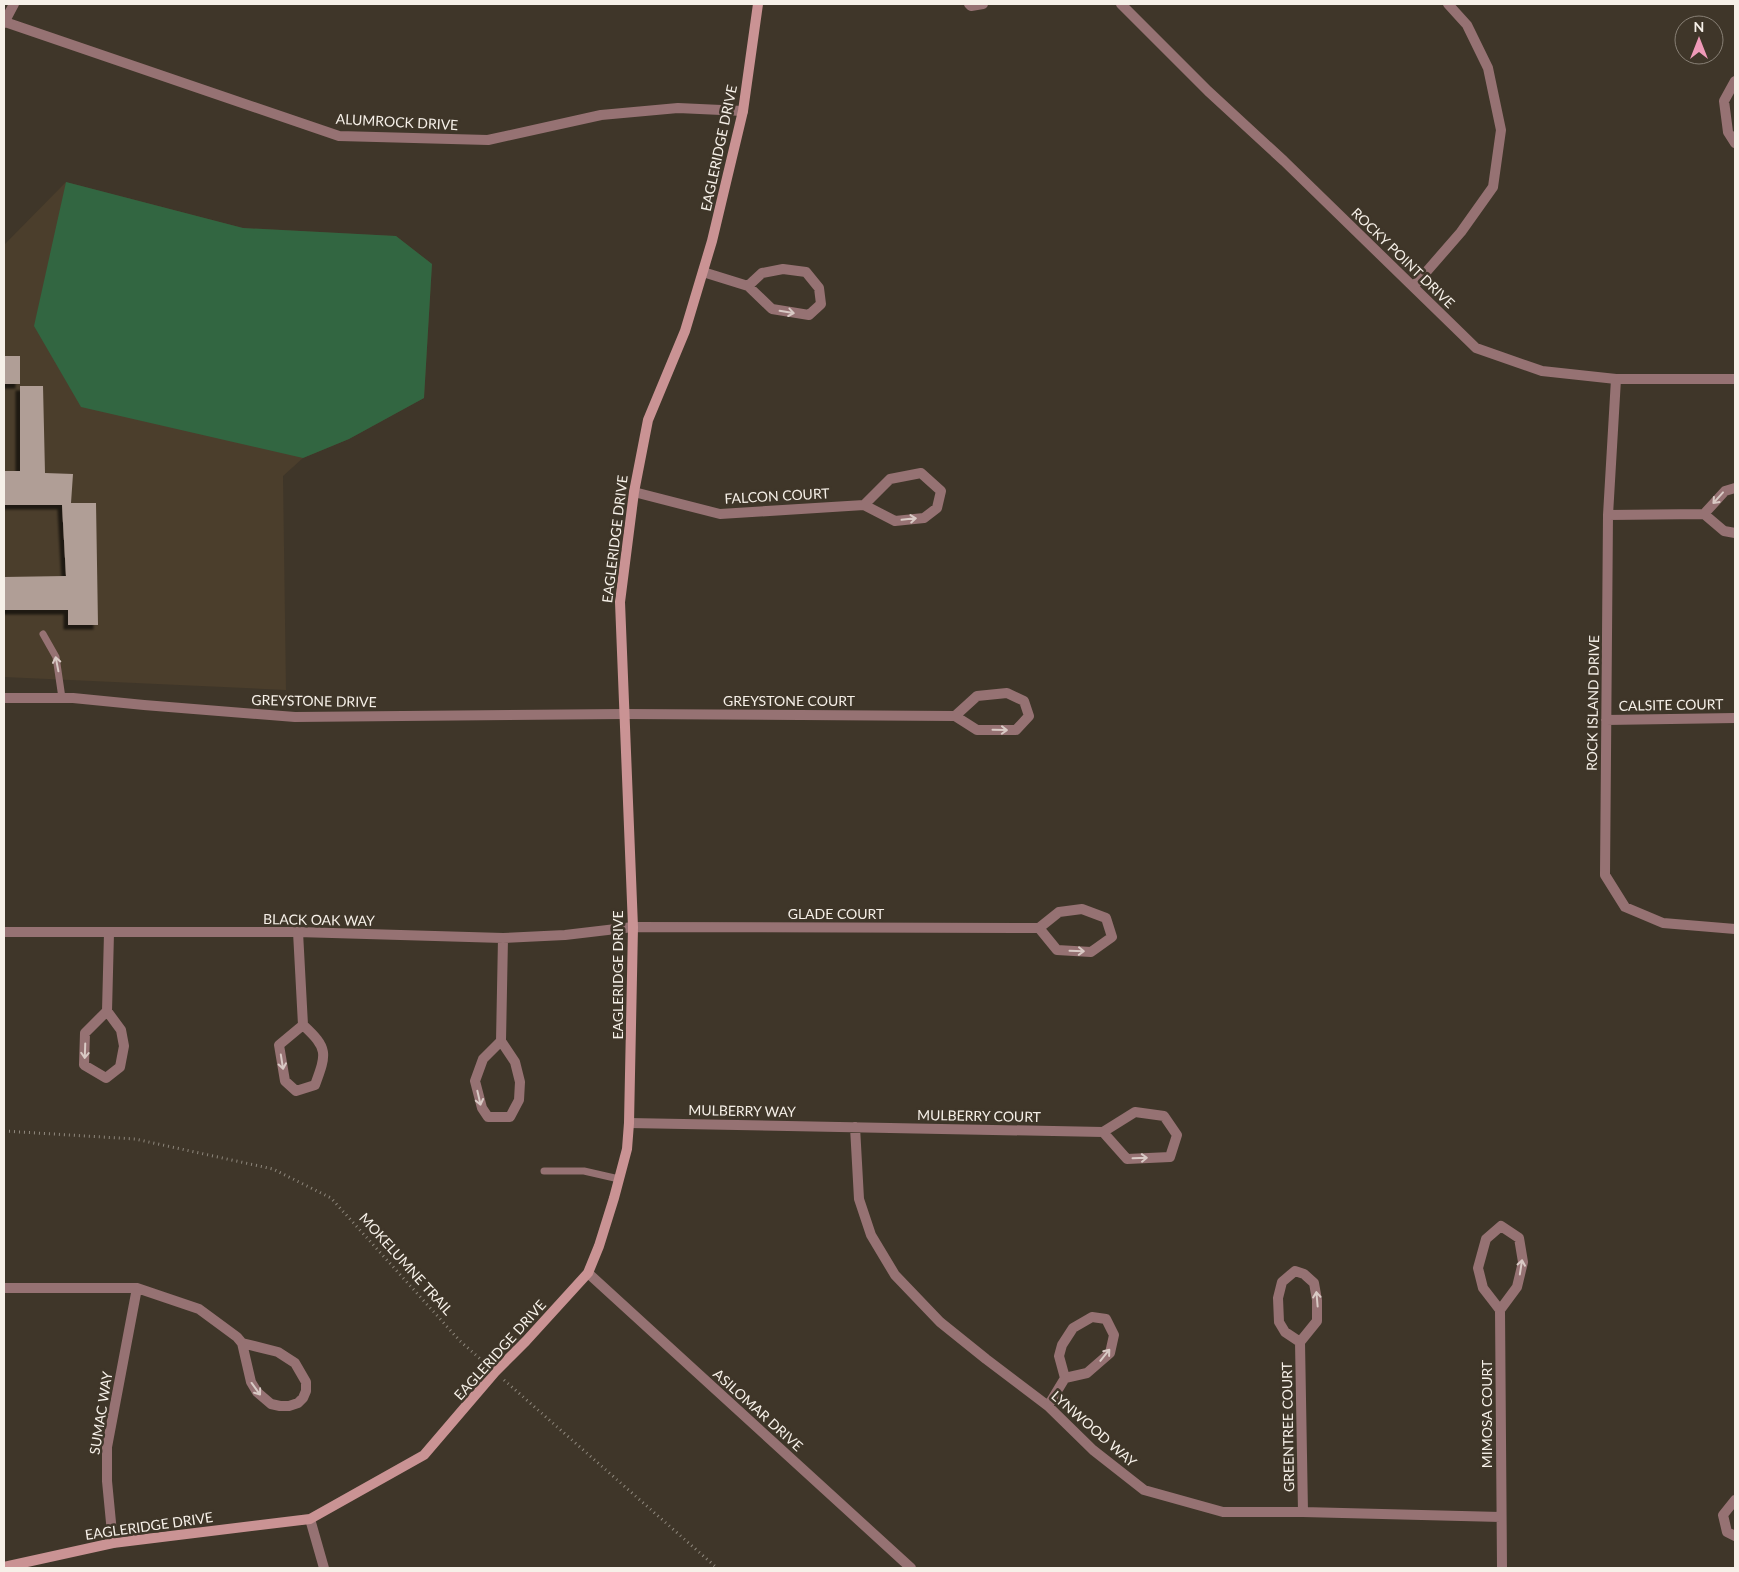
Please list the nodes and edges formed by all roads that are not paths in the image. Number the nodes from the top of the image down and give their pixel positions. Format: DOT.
graph roads {
  1 [pos="14,4"];
  2 [pos="758,4"];
  3 [pos="969,4"];
  4 [pos="983,4"];
  5 [pos="1121,4"];
  6 [pos="1448,4"];
  7 [pos="4,22"];
  8 [pos="1735,81"];
  9 [pos="743,111"];
  10 [pos="1735,143"];
  11 [pos="703,272"];
  12 [pos="748,286"];
  13 [pos="1414,286"];
  14 [pos="1616,379"];
  15 [pos="1735,379"];
  16 [pos="1735,488"];
  17 [pos="634,492"];
  18 [pos="864,505"];
  19 [pos="1704,514"];
  20 [pos="1608,515"];
  21 [pos="1735,533"];
  22 [pos="43,634"];
  23 [pos="4,698"];
  24 [pos="62,698"];
  25 [pos="623,714"];
  26 [pos="955,716"];
  27 [pos="1735,718"];
  28 [pos="1606,720"];
  29 [pos="633,927"];
  30 [pos="1038,928"];
  31 [pos="1735,929"];
  32 [pos="4,932"];
  33 [pos="298,932"];
  34 [pos="108,933"];
  35 [pos="503,938"];
  36 [pos="107,1012"];
  37 [pos="303,1025"];
  38 [pos="501,1041"];
  39 [pos="629,1122"];
  40 [pos="854,1127"];
  41 [pos="1103,1132"];
  42 [pos="544,1171"];
  43 [pos="619,1180"];
  44 [pos="588,1273"];
  45 [pos="4,1288"];
  46 [pos="137,1288"];
  47 [pos="1500,1310"];
  48 [pos="1300,1342"];
  49 [pos="242,1343"];
  50 [pos="1065,1378"];
  51 [pos="1048,1406"];
  52 [pos="1735,1500"];
  53 [pos="1303,1512"];
  54 [pos="1501,1517"];
  55 [pos="310,1519"];
  56 [pos="1735,1536"];
  57 [pos="112,1543"];
  58 [pos="4,1567"];
  59 [pos="324,1568"];
  60 [pos="911,1568"];
  61 [pos="1502,1568"];
  1 -- 7 [label="street"];
  2 -- 9 [label="street, EAGLERIDGE DRIVE"];
  3 -- 4 [label="street"];
  5 -- 13 [label="street, ROCKY POINT DRIVE"];
  6 -- 13 [label="street"];
  7 -- 9 [label="street, ALUMROCK DRIVE"];
  8 -- 10 [label="street"];
  9 -- 11 [label="street, EAGLERIDGE DRIVE"];
  11 -- 12 [label="street"];
  11 -- 17 [label="street, EAGLERIDGE DRIVE"];
  12 -- 12 [label="street, one-way"];
  13 -- 14 [label="street, ROCKY POINT DRIVE"];
  14 -- 15 [label="street, ROCKY POINT DRIVE"];
  14 -- 20 [label="street, ROCK ISLAND DRIVE"];
  16 -- 19 [label="street, one-way"];
  17 -- 18 [label="street, FALCON COURT"];
  17 -- 25 [label="street, EAGLERIDGE DRIVE"];
  18 -- 18 [label="street, one-way"];
  19 -- 20 [label="street"];
  19 -- 21 [label="street"];
  20 -- 28 [label="street, ROCK ISLAND DRIVE"];
  24 -- 22 [label="lane, one-way"];
  23 -- 24 [label="street, GREYSTONE DRIVE"];
  24 -- 25 [label="street, GREYSTONE DRIVE"];
  25 -- 26 [label="street, GREYSTONE COURT"];
  25 -- 29 [label="street, EAGLERIDGE DRIVE"];
  26 -- 26 [label="street, one-way"];
  27 -- 28 [label="street, CALSITE COURT"];
  28 -- 31 [label="street, ROCK ISLAND DRIVE"];
  29 -- 30 [label="street, GLADE COURT"];
  29 -- 35 [label="street, BLACK OAK WAY"];
  29 -- 39 [label="street, EAGLERIDGE DRIVE"];
  30 -- 30 [label="street, one-way"];
  32 -- 34 [label="street, BLACK OAK WAY"];
  33 -- 34 [label="street, BLACK OAK WAY"];
  33 -- 35 [label="street, BLACK OAK WAY"];
  33 -- 37 [label="street"];
  34 -- 36 [label="street"];
  35 -- 38 [label="street"];
  36 -- 36 [label="street, one-way"];
  37 -- 37 [label="street, one-way"];
  38 -- 38 [label="street, one-way"];
  39 -- 40 [label="street, MULBERRY WAY"];
  39 -- 43 [label="street, EAGLERIDGE DRIVE"];
  40 -- 41 [label="street, MULBERRY COURT"];
  40 -- 51 [label="street, LYNWOOD WAY"];
  41 -- 41 [label="street, one-way"];
  42 -- 43 [label="lane"];
  43 -- 44 [label="street, EAGLERIDGE DRIVE"];
  44 -- 55 [label="street, EAGLERIDGE DRIVE"];
  44 -- 60 [label="street, ASILOMAR DRIVE"];
  45 -- 46 [label="street"];
  46 -- 49 [label="street"];
  46 -- 57 [label="street, SUMAC WAY"];
  47 -- 47 [label="street, one-way"];
  47 -- 54 [label="street, MIMOSA COURT"];
  48 -- 48 [label="street, GREENTREE COURT, one-way"];
  48 -- 53 [label="street, GREENTREE COURT"];
  49 -- 49 [label="street, one-way"];
  50 -- 50 [label="street, one-way"];
  50 -- 51 [label="street"];
  51 -- 53 [label="street, LYNWOOD WAY"];
  52 -- 56 [label="street"];
  53 -- 54 [label="street, LYNWOOD WAY"];
  54 -- 61 [label="street, MIMOSA COURT"];
  55 -- 57 [label="street, EAGLERIDGE DRIVE"];
  55 -- 59 [label="street"];
  57 -- 58 [label="street, EAGLERIDGE DRIVE"];
}
